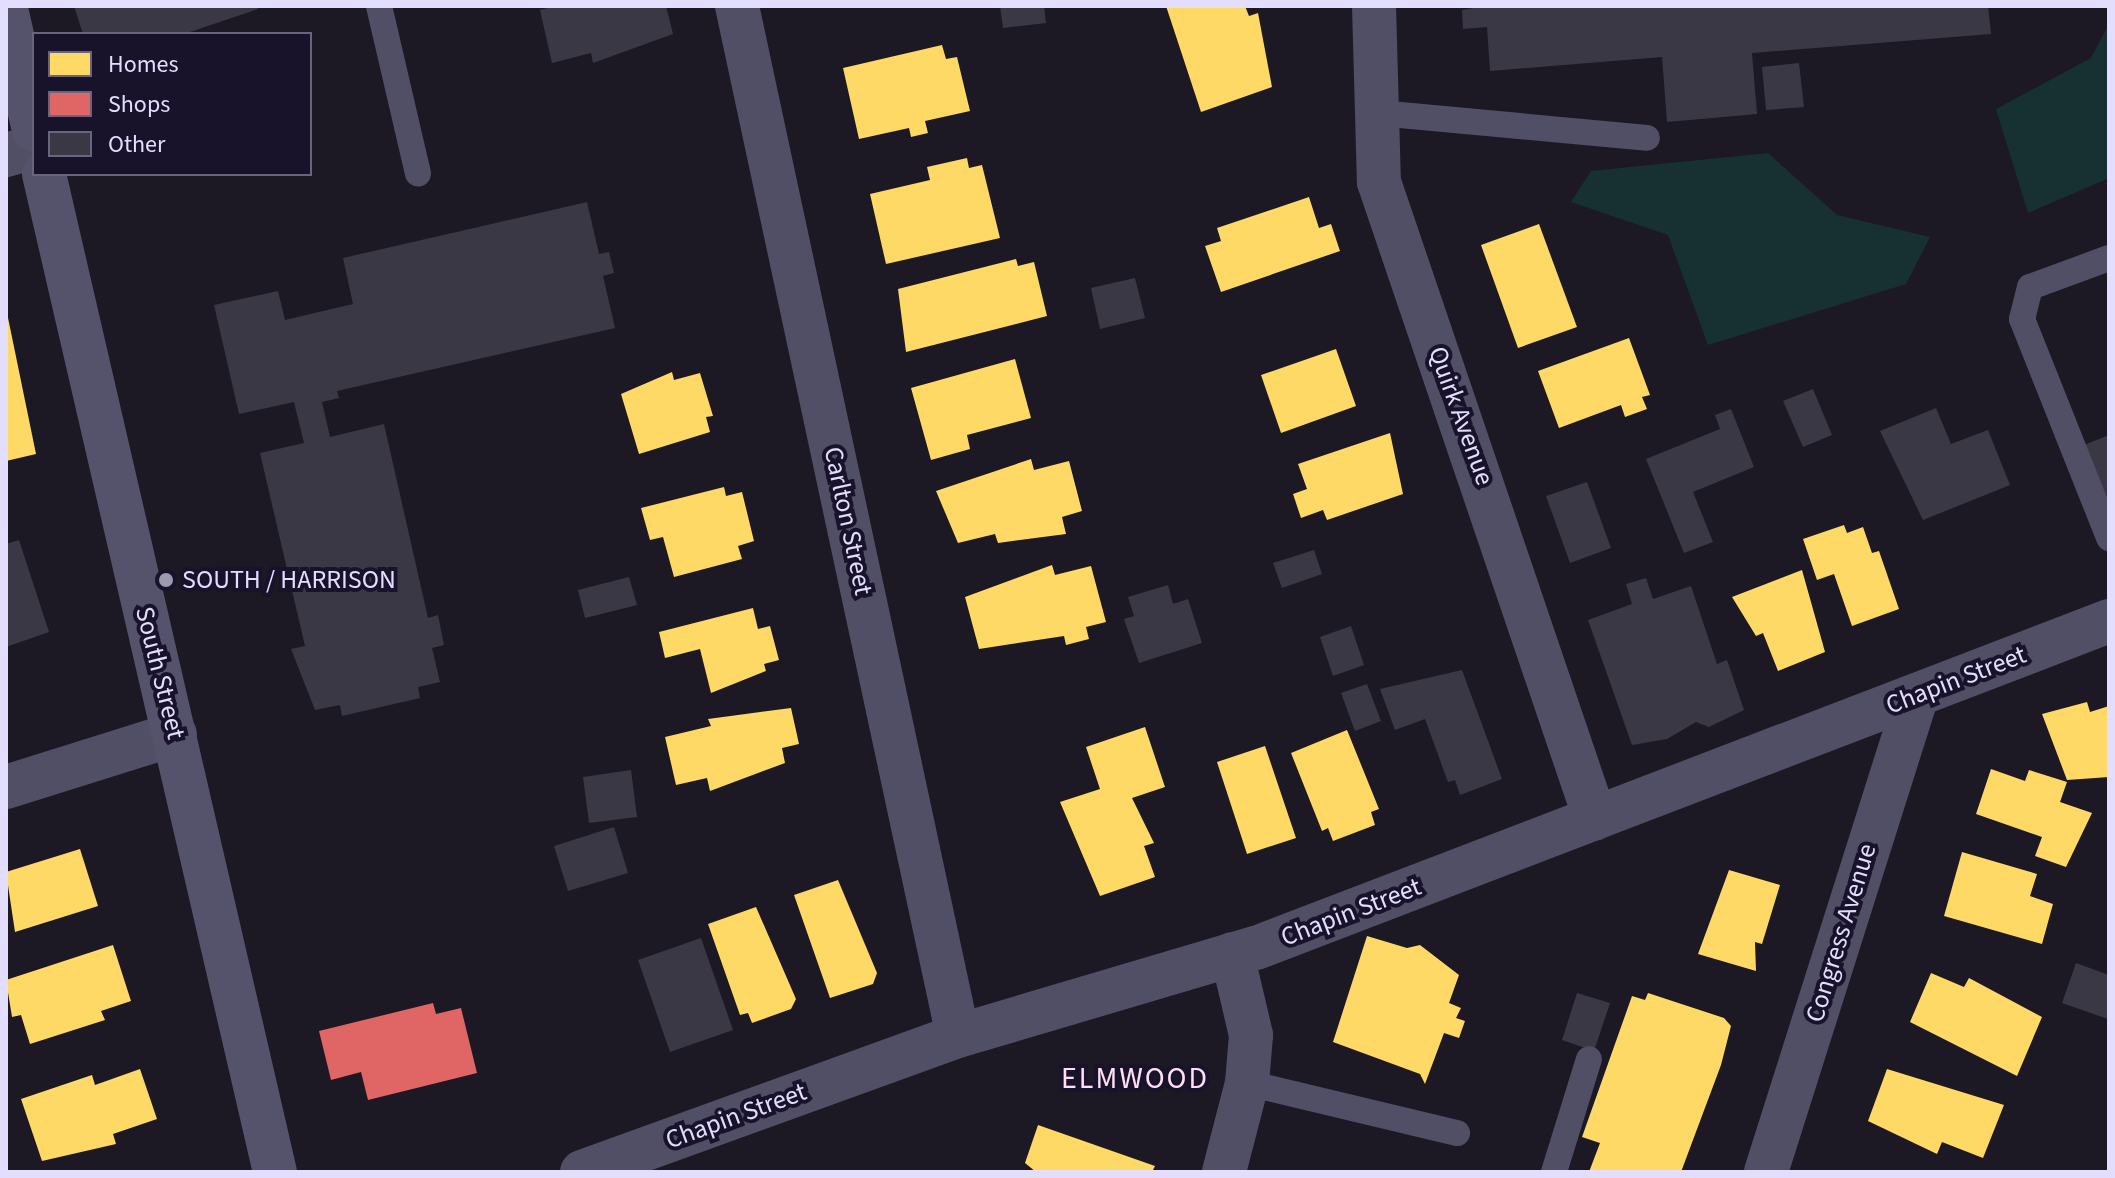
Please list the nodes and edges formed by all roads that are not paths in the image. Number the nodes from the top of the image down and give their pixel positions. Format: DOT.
graph roads {
  1 [pos="379,6"];
  2 [pos="737,6"];
  3 [pos="1374,6"];
  4 [pos="6,9"];
  5 [pos="1379,113"];
  6 [pos="32,121"];
  7 [pos="1647,138"];
  8 [pos="32,148"];
  9 [pos="6,155"];
  10 [pos="418,174"];
  11 [pos="44,176"];
  12 [pos="2109,258"];
  13 [pos="2109,538"];
  14 [pos="2109,621"];
  15 [pos="1917,695"];
  16 [pos="175,734"];
  17 [pos="6,787"];
  18 [pos="1595,818"];
  19 [pos="1232,954"];
  20 [pos="958,1036"];
  21 [pos="1589,1059"];
  22 [pos="1247,1083"];
  23 [pos="1457,1133"];
  24 [pos="275,1172"];
  25 [pos="582,1172"];
  26 [pos="1224,1172"];
  27 [pos="1554,1172"];
  28 [pos="1766,1172"];
  1 -- 10 [label="lane"];
  2 -- 20 [label="street, Carlton Street"];
  3 -- 5 [label="street, Quirk Avenue"];
  4 -- 6 [label="main road"];
  5 -- 7 [label="lane"];
  5 -- 18 [label="street, Quirk Avenue"];
  8 -- 9 [label="street"];
  11 -- 16 [label="main road, South Street"];
  12 -- 13 [label="lane"];
  14 -- 15 [label="street, Chapin Street"];
  15 -- 18 [label="street, Chapin Street"];
  15 -- 28 [label="street, Congress Avenue"];
  16 -- 17 [label="street"];
  16 -- 24 [label="main road, South Street"];
  18 -- 19 [label="street, Chapin Street"];
  19 -- 20 [label="street, Chapin Street"];
  19 -- 22 [label="street"];
  20 -- 25 [label="street, Chapin Street"];
  21 -- 27 [label="lane"];
  22 -- 23 [label="lane"];
  22 -- 26 [label="street"];
}
